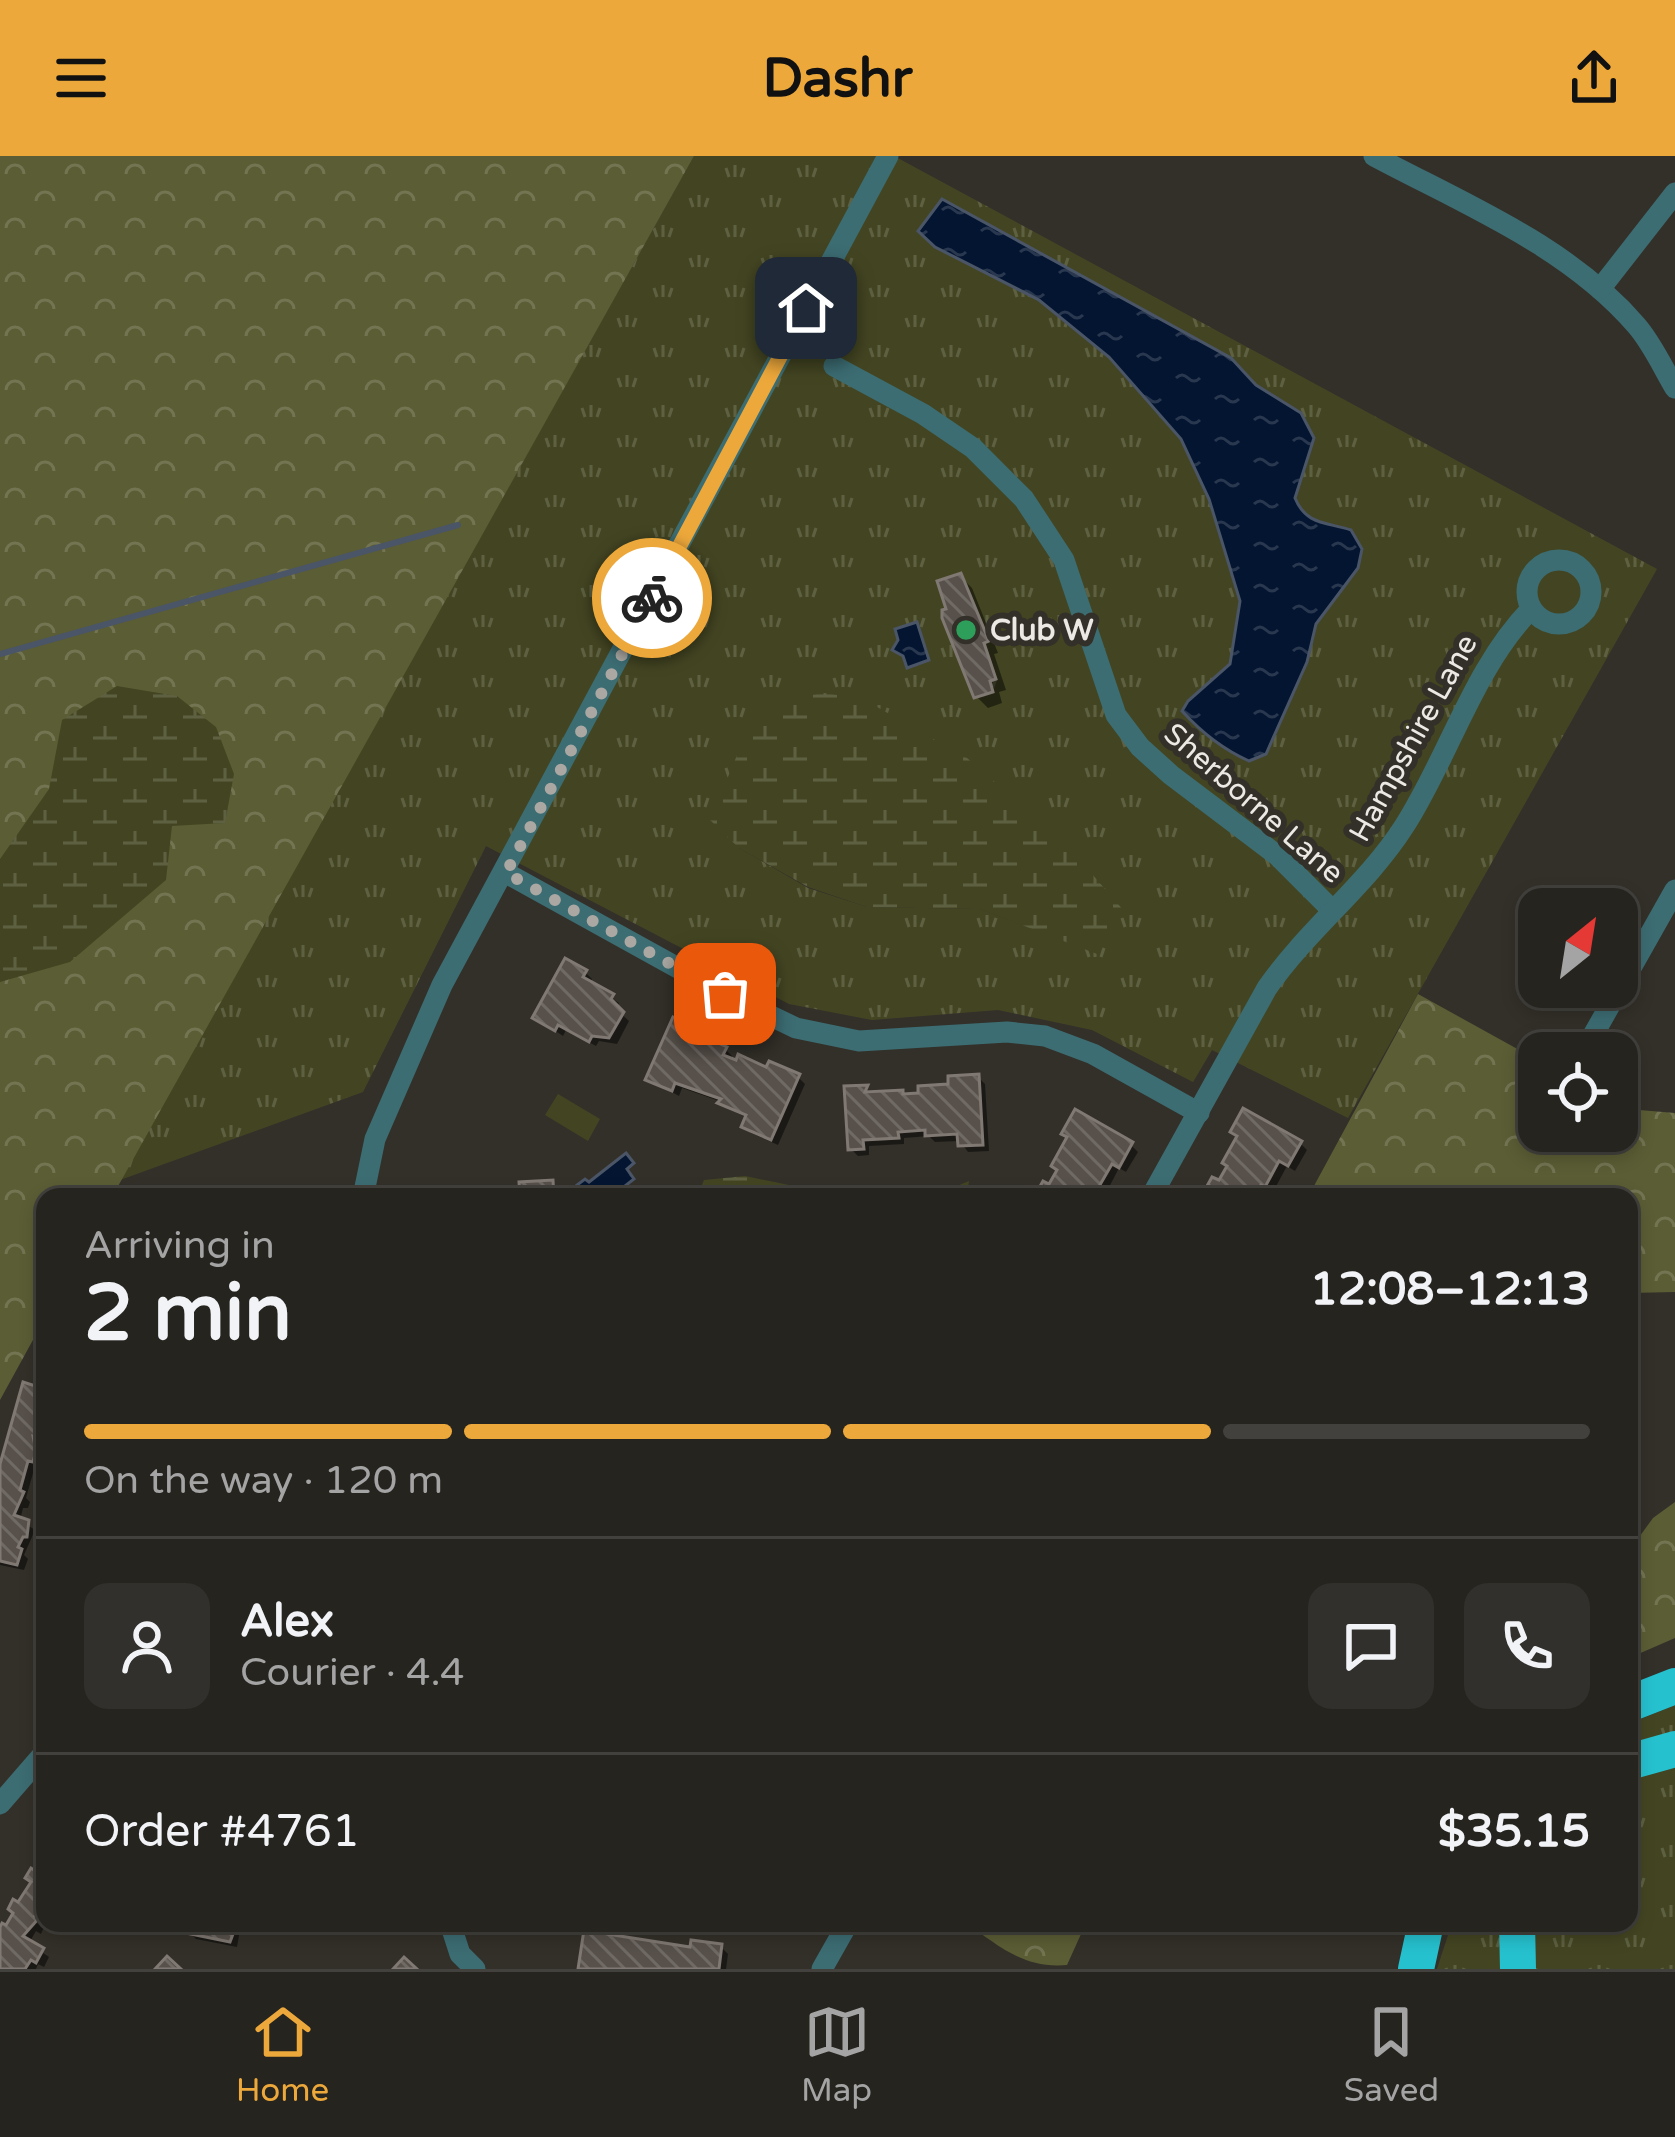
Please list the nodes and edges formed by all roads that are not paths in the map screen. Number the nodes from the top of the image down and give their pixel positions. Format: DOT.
graph roads {
  1 [pos="888,156"];
  2 [pos="1374,156"];
  3 [pos="1675,193"];
  4 [pos="1600,290"];
  5 [pos="834,367"];
  6 [pos="1675,388"];
  7 [pos="1531,609"];
  8 [pos="506,873"];
  9 [pos="1675,890"];
  10 [pos="1332,910"];
  11 [pos="1595,1032"];
  12 [pos="1198,1113"];
  13 [pos="365,1188"];
  14 [pos="1156,1188"];
  15 [pos="1675,1686"];
  16 [pos="1638,1700"];
  17 [pos="1675,1749"];
  18 [pos="1638,1759"];
  19 [pos="36,1762"];
  20 [pos="0,1804"];
  21 [pos="453,1932"];
  22 [pos="843,1932"];
  23 [pos="1424,1932"];
  24 [pos="1517,1932"];
  25 [pos="475,1969"];
  26 [pos="822,1969"];
  27 [pos="1416,1969"];
  28 [pos="1518,1969"];
  1 -- 8 [label="street"];
  2 -- 4 [label="street"];
  3 -- 4 [label="street"];
  4 -- 6 [label="street"];
  5 -- 10 [label="street, Sherborne Lane"];
  7 -- 10 [label="street, Hampshire Lane"];
  8 -- 12 [label="street"];
  8 -- 13 [label="street"];
  9 -- 11 [label="street"];
  10 -- 12 [label="street, Hampshire Lane"];
  12 -- 14 [label="street, Hampshire Lane"];
  15 -- 16 [label="highway"];
  17 -- 18 [label="highway"];
  19 -- 20 [label="street"];
  21 -- 25 [label="street"];
  22 -- 26 [label="street"];
  23 -- 27 [label="highway"];
  24 -- 28 [label="highway"];
}
